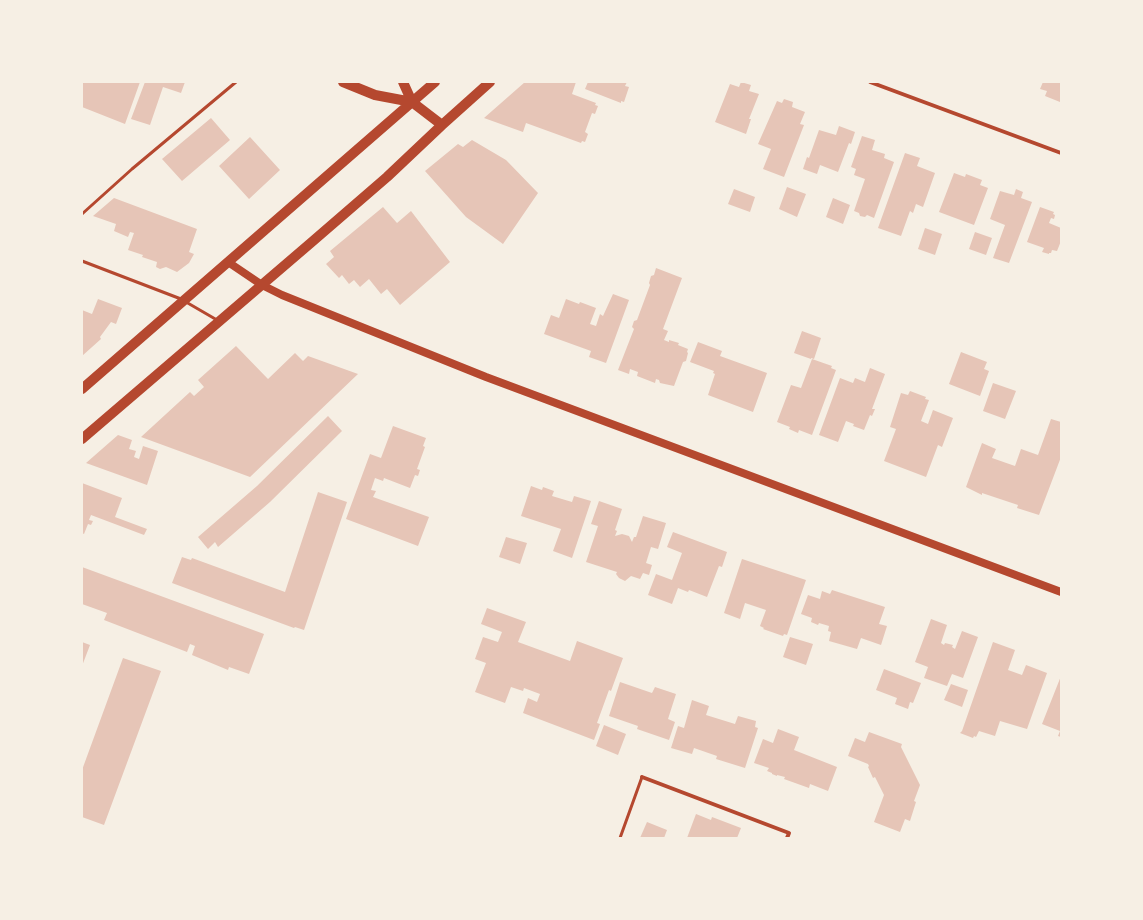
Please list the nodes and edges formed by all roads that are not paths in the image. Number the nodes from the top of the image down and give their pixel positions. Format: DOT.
graph roads {
  1 [pos="236,82"];
  2 [pos="343,82"];
  3 [pos="403,82"];
  4 [pos="435,82"];
  5 [pos="490,82"];
  6 [pos="870,82"];
  7 [pos="412,102"];
  8 [pos="442,125"];
  9 [pos="1061,153"];
  10 [pos="82,214"];
  11 [pos="82,261"];
  12 [pos="228,262"];
  13 [pos="262,285"];
  14 [pos="184,300"];
  15 [pos="220,322"];
  16 [pos="82,389"];
  17 [pos="82,438"];
  18 [pos="1061,592"];
  19 [pos="642,777"];
  20 [pos="620,838"];
  21 [pos="787,838"];
  1 -- 10 [label="lane"];
  2 -- 7 [label="main road"];
  3 -- 7 [label="main road"];
  4 -- 7 [label="main road"];
  5 -- 8 [label="main road"];
  6 -- 9 [label="street"];
  7 -- 8 [label="main road"];
  7 -- 12 [label="main road"];
  8 -- 13 [label="main road"];
  11 -- 14 [label="lane"];
  12 -- 13 [label="main road"];
  12 -- 14 [label="main road"];
  13 -- 15 [label="main road"];
  13 -- 18 [label="main road"];
  14 -- 15 [label="lane"];
  14 -- 16 [label="main road"];
  15 -- 17 [label="main road"];
  19 -- 20 [label="lane"];
  19 -- 21 [label="street"];
}
